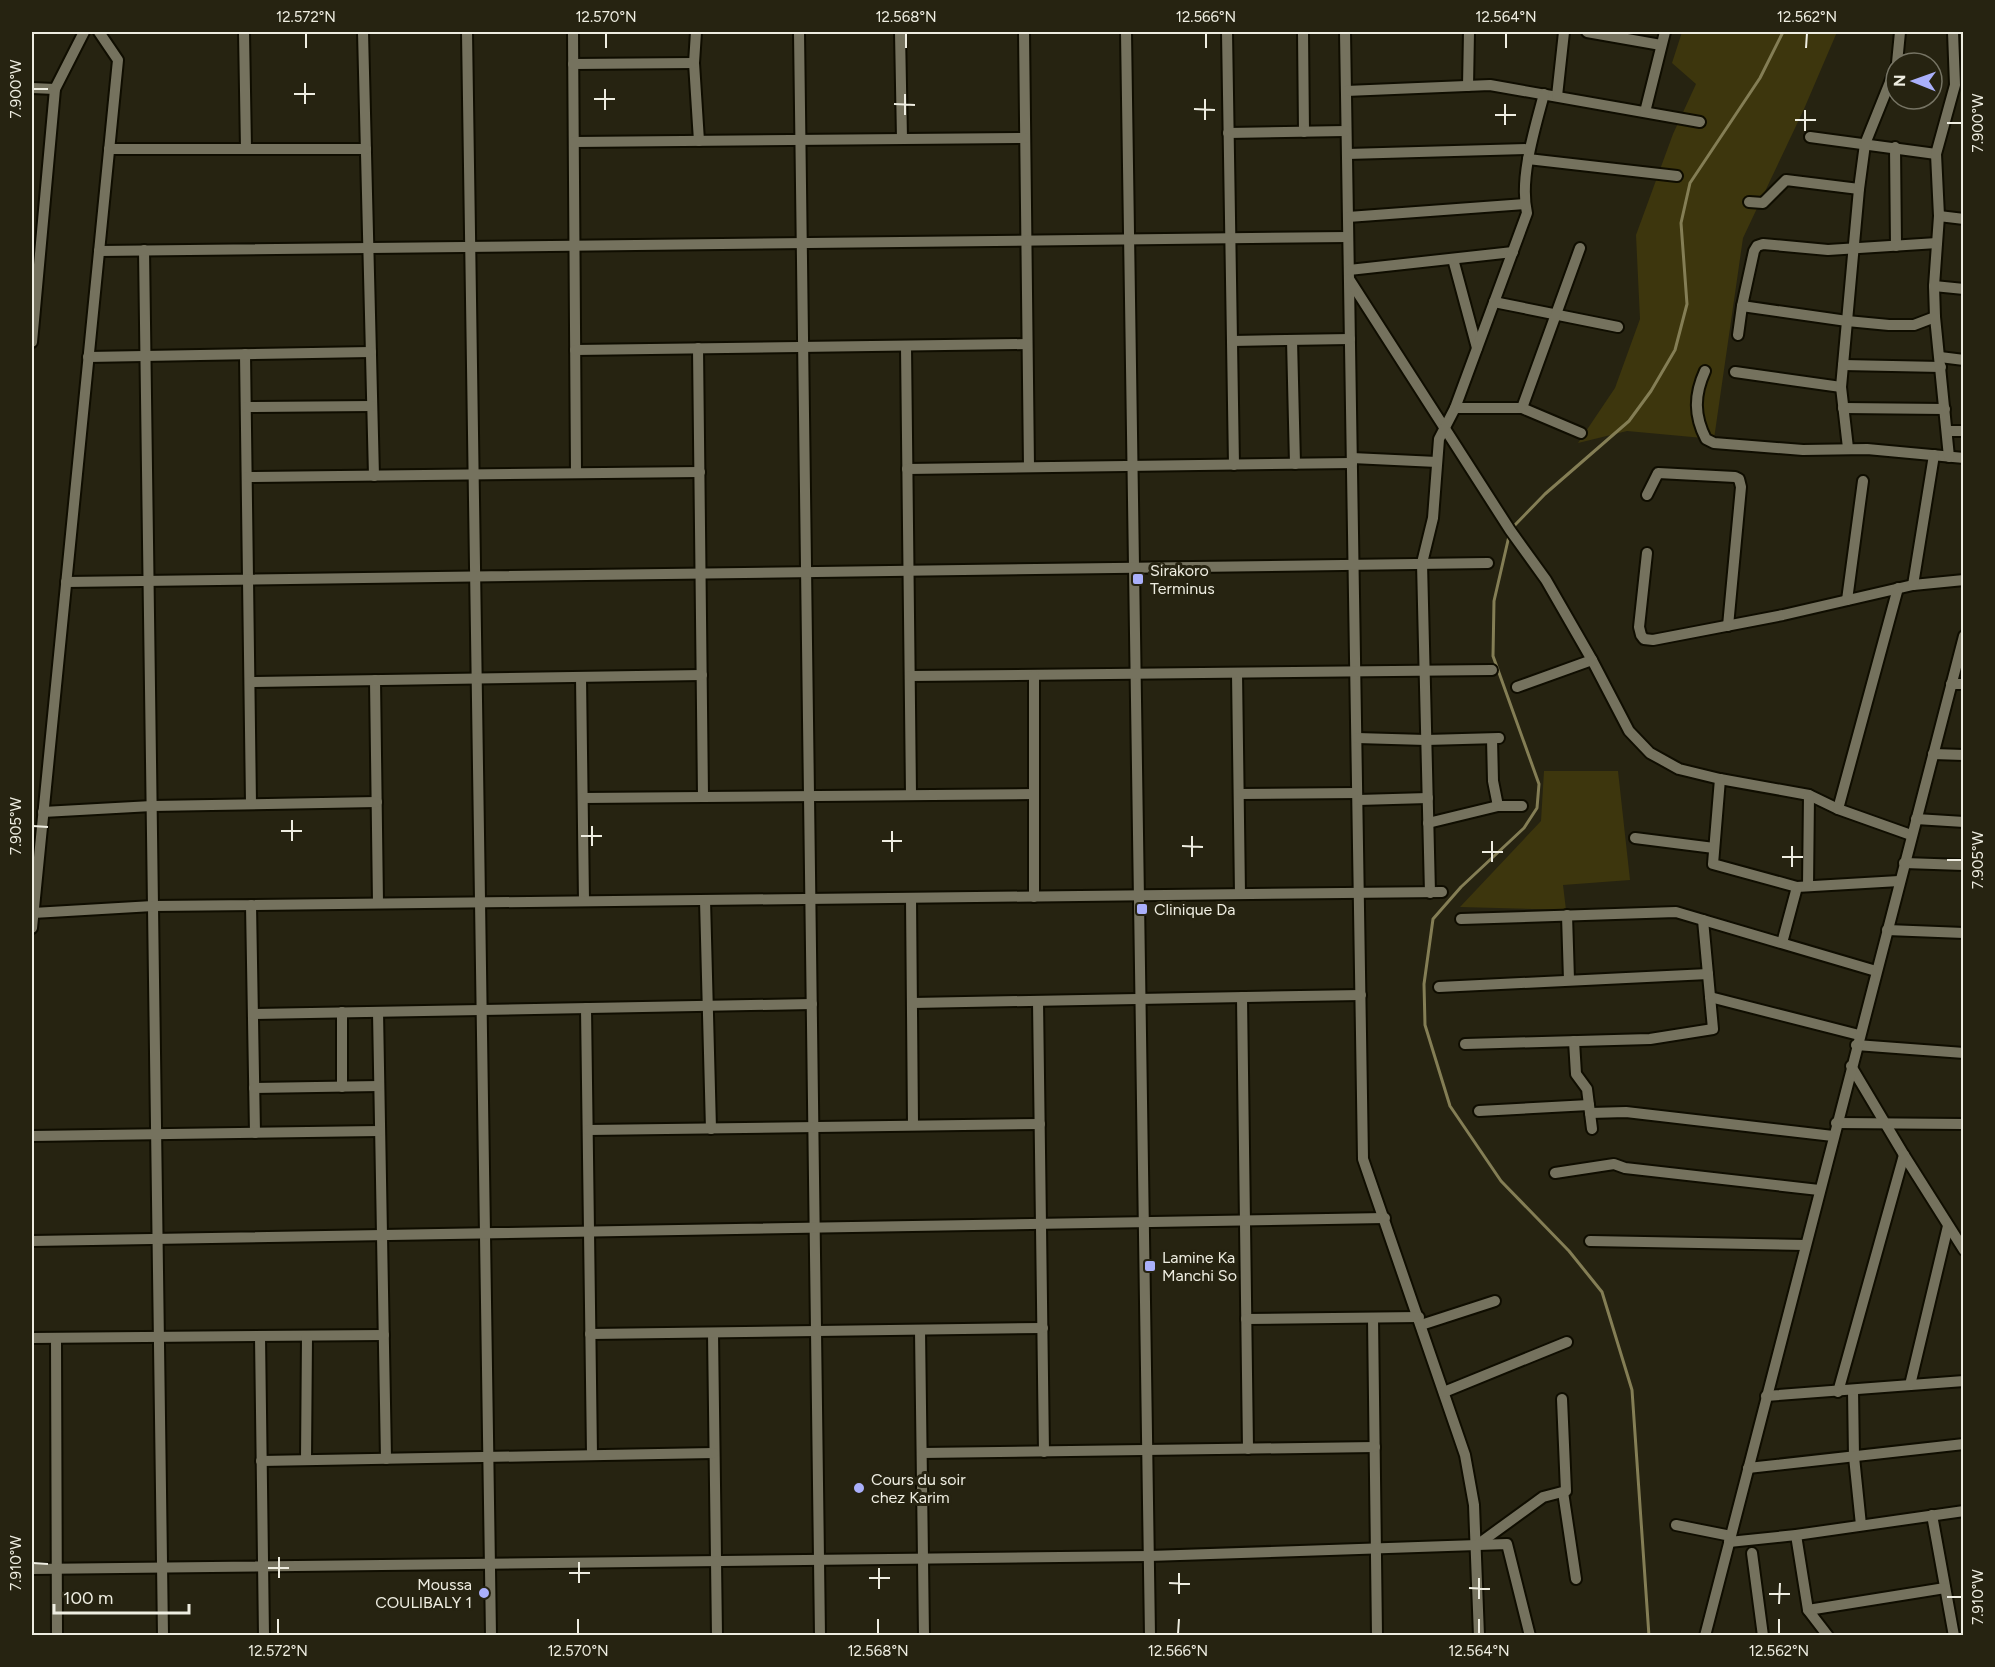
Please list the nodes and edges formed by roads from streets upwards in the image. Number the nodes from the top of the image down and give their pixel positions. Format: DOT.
graph roads {
  1 [pos="84,32"];
  2 [pos="99,32"];
  3 [pos="244,32"];
  4 [pos="363,32"];
  5 [pos="467,32"];
  6 [pos="573,32"];
  7 [pos="696,32"];
  8 [pos="799,32"];
  9 [pos="900,32"];
  10 [pos="1024,32"];
  11 [pos="1126,32"];
  12 [pos="1227,32"];
  13 [pos="1303,32"];
  14 [pos="1345,32"];
  15 [pos="1469,32"];
  16 [pos="1564,32"];
  17 [pos="1587,32"];
  18 [pos="1665,32"];
  19 [pos="1900,32"];
  20 [pos="1957,32"];
  21 [pos="1661,45"];
  22 [pos="1898,51"];
  23 [pos="694,63"];
  24 [pos="573,64"];
  25 [pos="1468,86"];
  26 [pos="32,88"];
  27 [pos="55,89"];
  28 [pos="1346,91"];
  29 [pos="1544,94"];
  30 [pos="1557,96"];
  31 [pos="1884,97"];
  32 [pos="1645,112"];
  33 [pos="1700,122"];
  34 [pos="1346,131"];
  35 [pos="1304,132"];
  36 [pos="1228,133"];
  37 [pos="1810,137"];
  38 [pos="1025,138"];
  39 [pos="902,139"];
  40 [pos="801,140"];
  41 [pos="699,141"];
  42 [pos="574,142"];
  43 [pos="1865,144"];
  44 [pos="1895,147"];
  45 [pos="109,149"];
  46 [pos="246,149"];
  47 [pos="366,149"];
  48 [pos="1347,154"];
  49 [pos="1528,154"];
  50 [pos="1936,154"];
  51 [pos="1677,176"];
  52 [pos="1859,189"];
  53 [pos="1749,202"];
  54 [pos="1525,204"];
  55 [pos="1939,216"];
  56 [pos="1348,217"];
  57 [pos="1964,219"];
  58 [pos="1348,237"];
  59 [pos="1230,238"];
  60 [pos="1130,239"];
  61 [pos="1026,241"];
  62 [pos="802,243"];
  63 [pos="1937,243"];
  64 [pos="574,245"];
  65 [pos="470,246"];
  66 [pos="1896,246"];
  67 [pos="36,247"];
  68 [pos="369,248"];
  69 [pos="1580,248"];
  70 [pos="1854,248"];
  71 [pos="99,250"];
  72 [pos="144,250"];
  73 [pos="1513,252"];
  74 [pos="1453,258"];
  75 [pos="1349,274"];
  76 [pos="1934,286"];
  77 [pos="1964,289"];
  78 [pos="1494,302"];
  79 [pos="1742,306"];
  80 [pos="1556,314"];
  81 [pos="1935,317"];
  82 [pos="1847,321"];
  83 [pos="1618,327"];
  84 [pos="1738,335"];
  85 [pos="1350,339"];
  86 [pos="1292,340"];
  87 [pos="1232,341"];
  88 [pos="32,342"];
  89 [pos="1027,344"];
  90 [pos="906,346"];
  91 [pos="803,347"];
  92 [pos="698,348"];
  93 [pos="1477,348"];
  94 [pos="575,350"];
  95 [pos="371,352"];
  96 [pos="245,354"];
  97 [pos="146,356"];
  98 [pos="88,357"];
  99 [pos="1964,360"];
  100 [pos="1940,362"];
  101 [pos="1843,365"];
  102 [pos="1705,371"];
  103 [pos="1735,372"];
  104 [pos="1841,387"];
  105 [pos="372,406"];
  106 [pos="246,407"];
  107 [pos="1455,408"];
  108 [pos="1522,408"];
  109 [pos="1843,408"];
  110 [pos="1945,409"];
  111 [pos="1444,428"];
  112 [pos="1947,431"];
  113 [pos="1964,431"];
  114 [pos="1581,433"];
  115 [pos="1848,448"];
  116 [pos="1934,455"];
  117 [pos="1949,457"];
  118 [pos="1964,458"];
  119 [pos="1352,461"];
  120 [pos="1437,462"];
  121 [pos="1295,464"];
  122 [pos="1234,465"];
  123 [pos="1133,466"];
  124 [pos="1029,467"];
  125 [pos="907,469"];
  126 [pos="700,472"];
  127 [pos="576,473"];
  128 [pos="474,475"];
  129 [pos="374,476"];
  130 [pos="247,477"];
  131 [pos="1863,481"];
  132 [pos="1647,495"];
  133 [pos="1647,553"];
  134 [pos="1488,562"];
  135 [pos="1422,563"];
  136 [pos="1354,564"];
  137 [pos="1134,567"];
  138 [pos="908,571"];
  139 [pos="806,572"];
  140 [pos="701,573"];
  141 [pos="475,577"];
  142 [pos="248,580"];
  143 [pos="1964,580"];
  144 [pos="149,581"];
  145 [pos="66,582"];
  146 [pos="1913,585"];
  147 [pos="1898,588"];
  148 [pos="1847,600"];
  149 [pos="1728,626"];
  150 [pos="1964,636"];
  151 [pos="1592,660"];
  152 [pos="1492,670"];
  153 [pos="1355,671"];
  154 [pos="1425,671"];
  155 [pos="1238,673"];
  156 [pos="1136,674"];
  157 [pos="702,675"];
  158 [pos="1034,675"];
  159 [pos="910,676"];
  160 [pos="581,677"];
  161 [pos="477,679"];
  162 [pos="375,680"];
  163 [pos="250,682"];
  164 [pos="1951,684"];
  165 [pos="1964,684"];
  166 [pos="1517,687"];
  167 [pos="1356,738"];
  168 [pos="1426,740"];
  169 [pos="1933,754"];
  170 [pos="1964,755"];
  171 [pos="1720,779"];
  172 [pos="1239,794"];
  173 [pos="911,795"];
  174 [pos="1034,795"];
  175 [pos="1809,795"];
  176 [pos="809,796"];
  177 [pos="1357,796"];
  178 [pos="703,797"];
  179 [pos="583,798"];
  180 [pos="1428,798"];
  181 [pos="377,802"];
  182 [pos="251,804"];
  183 [pos="152,806"];
  184 [pos="1498,806"];
  185 [pos="1522,806"];
  186 [pos="1838,809"];
  187 [pos="44,812"];
  188 [pos="1916,819"];
  189 [pos="1964,822"];
  190 [pos="1428,823"];
  191 [pos="1911,835"];
  192 [pos="1635,838"];
  193 [pos="1714,848"];
  194 [pos="1904,863"];
  195 [pos="1964,865"];
  196 [pos="1899,881"];
  197 [pos="1802,887"];
  198 [pos="1430,892"];
  199 [pos="1442,892"];
  200 [pos="1359,893"];
  201 [pos="1240,894"];
  202 [pos="1139,895"];
  203 [pos="1034,897"];
  204 [pos="911,898"];
  205 [pos="810,899"];
  206 [pos="705,900"];
  207 [pos="584,901"];
  208 [pos="480,902"];
  209 [pos="378,903"];
  210 [pos="251,905"];
  211 [pos="153,906"];
  212 [pos="33,913"];
  213 [pos="1567,915"];
  214 [pos="1461,919"];
  215 [pos="1703,920"];
  216 [pos="32,928"];
  217 [pos="1887,930"];
  218 [pos="1964,933"];
  219 [pos="1782,944"];
  220 [pos="1876,971"];
  221 [pos="1708,974"];
  222 [pos="1569,980"];
  223 [pos="1439,987"];
  224 [pos="1361,995"];
  225 [pos="1242,997"];
  226 [pos="1710,997"];
  227 [pos="1141,999"];
  228 [pos="1038,1000"];
  229 [pos="912,1003"];
  230 [pos="812,1004"];
  231 [pos="708,1005"];
  232 [pos="586,1008"];
  233 [pos="482,1010"];
  234 [pos="342,1012"];
  235 [pos="378,1012"];
  236 [pos="253,1014"];
  237 [pos="1858,1040"];
  238 [pos="1574,1041"];
  239 [pos="1465,1044"];
  240 [pos="1964,1053"];
  241 [pos="1851,1066"];
  242 [pos="379,1086"];
  243 [pos="342,1087"];
  244 [pos="254,1088"];
  245 [pos="1590,1109"];
  246 [pos="1479,1111"];
  247 [pos="1836,1123"];
  248 [pos="1040,1124"];
  249 [pos="1885,1124"];
  250 [pos="1964,1124"];
  251 [pos="914,1125"];
  252 [pos="813,1127"];
  253 [pos="711,1128"];
  254 [pos="1592,1129"];
  255 [pos="588,1130"];
  256 [pos="380,1131"];
  257 [pos="255,1132"];
  258 [pos="156,1134"];
  259 [pos="32,1136"];
  260 [pos="1833,1136"];
  261 [pos="1904,1155"];
  262 [pos="1555,1173"];
  263 [pos="1819,1190"];
  264 [pos="1385,1218"];
  265 [pos="1245,1220"];
  266 [pos="1144,1222"];
  267 [pos="1041,1223"];
  268 [pos="1948,1226"];
  269 [pos="815,1227"];
  270 [pos="589,1231"];
  271 [pos="485,1233"];
  272 [pos="382,1234"];
  273 [pos="158,1238"];
  274 [pos="32,1241"];
  275 [pos="1590,1241"];
  276 [pos="1805,1245"];
  277 [pos="1964,1250"];
  278 [pos="1495,1301"];
  279 [pos="1373,1318"];
  280 [pos="1246,1319"];
  281 [pos="1420,1321"];
  282 [pos="1043,1328"];
  283 [pos="920,1330"];
  284 [pos="816,1331"];
  285 [pos="713,1333"];
  286 [pos="590,1334"];
  287 [pos="384,1335"];
  288 [pos="260,1336"];
  289 [pos="307,1336"];
  290 [pos="159,1337"];
  291 [pos="32,1338"];
  292 [pos="56,1338"];
  293 [pos="1567,1342"];
  294 [pos="1964,1381"];
  295 [pos="1910,1386"];
  296 [pos="1853,1390"];
  297 [pos="1444,1392"];
  298 [pos="1838,1392"];
  299 [pos="1766,1396"];
  300 [pos="1562,1399"];
  301 [pos="1964,1444"];
  302 [pos="1375,1447"];
  303 [pos="1248,1449"];
  304 [pos="1148,1450"];
  305 [pos="1044,1452"];
  306 [pos="714,1453"];
  307 [pos="922,1453"];
  308 [pos="592,1455"];
  309 [pos="489,1457"];
  310 [pos="1854,1458"];
  311 [pos="386,1459"];
  312 [pos="306,1460"];
  313 [pos="261,1461"];
  314 [pos="1748,1468"];
  315 [pos="1563,1492"];
  316 [pos="1964,1511"];
  317 [pos="1932,1515"];
  318 [pos="1676,1525"];
  319 [pos="1861,1525"];
  320 [pos="1796,1535"];
  321 [pos="1730,1539"];
  322 [pos="1477,1545"];
  323 [pos="1376,1548"];
  324 [pos="1752,1553"];
  325 [pos="1149,1556"];
  326 [pos="923,1558"];
  327 [pos="819,1559"];
  328 [pos="716,1561"];
  329 [pos="490,1563"];
  330 [pos="263,1566"];
  331 [pos="162,1567"];
  332 [pos="56,1568"];
  333 [pos="32,1569"];
  334 [pos="1576,1579"];
  335 [pos="1945,1588"];
  336 [pos="1808,1610"];
  337 [pos="57,1635"];
  338 [pos="163,1635"];
  339 [pos="264,1635"];
  340 [pos="491,1635"];
  341 [pos="717,1635"];
  342 [pos="820,1635"];
  343 [pos="924,1635"];
  344 [pos="1150,1635"];
  345 [pos="1377,1635"];
  346 [pos="1479,1635"];
  347 [pos="1530,1635"];
  348 [pos="1705,1635"];
  349 [pos="1763,1635"];
  350 [pos="1828,1635"];
  351 [pos="1954,1635"];
  1 -- 27 [label="street"];
  2 -- 45 [label="street"];
  3 -- 46 [label="street"];
  4 -- 47 [label="street"];
  5 -- 65 [label="street"];
  6 -- 24 [label="street"];
  7 -- 23 [label="street"];
  8 -- 40 [label="street"];
  9 -- 39 [label="street"];
  10 -- 38 [label="street"];
  11 -- 60 [label="street"];
  12 -- 36 [label="street"];
  13 -- 35 [label="street"];
  14 -- 28 [label="street"];
  15 -- 25 [label="street"];
  16 -- 30 [label="street"];
  17 -- 21 [label="street"];
  18 -- 21 [label="street"];
  19 -- 22 [label="street"];
  20 -- 50 [label="street"];
  21 -- 32 [label="street"];
  23 -- 24 [label="street"];
  23 -- 41 [label="street"];
  24 -- 42 [label="street"];
  25 -- 28 [label="street"];
  25 -- 29 [label="street"];
  26 -- 27 [label="street"];
  27 -- 67 [label="street"];
  28 -- 34 [label="street"];
  29 -- 30 [label="street"];
  29 -- 49 [label="street"];
  30 -- 32 [label="street"];
  31 -- 43 [label="street"];
  32 -- 33 [label="street"];
  34 -- 35 [label="street"];
  34 -- 48 [label="street"];
  35 -- 36 [label="street"];
  36 -- 59 [label="street"];
  37 -- 43 [label="street"];
  38 -- 39 [label="street"];
  38 -- 61 [label="street"];
  39 -- 40 [label="street"];
  40 -- 41 [label="street"];
  40 -- 62 [label="street"];
  41 -- 42 [label="street"];
  42 -- 64 [label="street"];
  43 -- 44 [label="street"];
  43 -- 52 [label="street"];
  44 -- 50 [label="street"];
  44 -- 66 [label="street"];
  45 -- 46 [label="street"];
  45 -- 71 [label="street"];
  46 -- 47 [label="street"];
  47 -- 68 [label="street"];
  48 -- 49 [label="street"];
  48 -- 56 [label="street"];
  49 -- 51 [label="street"];
  49 -- 54 [label="street"];
  50 -- 55 [label="street"];
  52 -- 53 [label="street"];
  52 -- 70 [label="street"];
  54 -- 56 [label="street"];
  54 -- 73 [label="street"];
  55 -- 57 [label="street"];
  55 -- 63 [label="street"];
  56 -- 58 [label="street"];
  58 -- 59 [label="street"];
  58 -- 75 [label="street"];
  59 -- 60 [label="street"];
  59 -- 87 [label="street"];
  60 -- 61 [label="street"];
  60 -- 123 [label="street"];
  61 -- 62 [label="street"];
  61 -- 89 [label="street"];
  62 -- 64 [label="street"];
  62 -- 91 [label="street"];
  63 -- 66 [label="street"];
  63 -- 76 [label="street"];
  64 -- 65 [label="street"];
  64 -- 94 [label="street"];
  65 -- 68 [label="street"];
  65 -- 128 [label="street"];
  66 -- 70 [label="street"];
  67 -- 88 [label="street"];
  68 -- 72 [label="street"];
  68 -- 95 [label="street"];
  69 -- 80 [label="street"];
  70 -- 79 [label="street"];
  70 -- 82 [label="street"];
  71 -- 72 [label="street"];
  71 -- 98 [label="street"];
  72 -- 97 [label="street"];
  73 -- 74 [label="street"];
  73 -- 78 [label="street"];
  74 -- 75 [label="street"];
  74 -- 93 [label="street"];
  75 -- 85 [label="street"];
  75 -- 111 [label="street"];
  76 -- 77 [label="street"];
  76 -- 81 [label="street"];
  78 -- 80 [label="street"];
  78 -- 93 [label="street"];
  79 -- 82 [label="street"];
  79 -- 84 [label="street"];
  80 -- 83 [label="street"];
  80 -- 108 [label="street"];
  81 -- 82 [label="street"];
  81 -- 100 [label="street"];
  82 -- 101 [label="street"];
  85 -- 86 [label="street"];
  85 -- 119 [label="street"];
  86 -- 87 [label="street"];
  86 -- 121 [label="street"];
  87 -- 122 [label="street"];
  89 -- 90 [label="street"];
  89 -- 124 [label="street"];
  90 -- 91 [label="street"];
  90 -- 125 [label="street"];
  91 -- 92 [label="street"];
  91 -- 139 [label="street"];
  92 -- 94 [label="street"];
  92 -- 126 [label="street"];
  93 -- 107 [label="street"];
  94 -- 127 [label="street"];
  95 -- 96 [label="street"];
  95 -- 105 [label="street"];
  96 -- 97 [label="street"];
  96 -- 106 [label="street"];
  97 -- 98 [label="street"];
  97 -- 144 [label="street"];
  98 -- 145 [label="street"];
  99 -- 100 [label="street"];
  100 -- 101 [label="street"];
  100 -- 110 [label="street"];
  101 -- 104 [label="street"];
  102 -- 115 [label="street"];
  103 -- 104 [label="street"];
  104 -- 109 [label="street"];
  105 -- 106 [label="street"];
  105 -- 129 [label="street"];
  106 -- 130 [label="street"];
  107 -- 108 [label="street"];
  107 -- 111 [label="street"];
  108 -- 114 [label="street"];
  109 -- 110 [label="street"];
  109 -- 115 [label="street"];
  110 -- 112 [label="street"];
  111 -- 120 [label="street"];
  111 -- 151 [label="street"];
  112 -- 113 [label="street"];
  112 -- 117 [label="street"];
  115 -- 116 [label="street"];
  116 -- 117 [label="street"];
  116 -- 146 [label="street"];
  117 -- 118 [label="street"];
  119 -- 120 [label="street"];
  119 -- 121 [label="street"];
  119 -- 136 [label="street"];
  120 -- 135 [label="street"];
  121 -- 122 [label="street"];
  122 -- 123 [label="street"];
  123 -- 124 [label="street"];
  123 -- 137 [label="street"];
  124 -- 125 [label="street"];
  125 -- 138 [label="street"];
  126 -- 127 [label="street"];
  126 -- 140 [label="street"];
  127 -- 128 [label="street"];
  128 -- 129 [label="street"];
  128 -- 141 [label="street"];
  129 -- 130 [label="street"];
  130 -- 142 [label="street"];
  131 -- 148 [label="street"];
  132 -- 149 [label="street"];
  133 -- 149 [label="street"];
  134 -- 135 [label="street"];
  135 -- 136 [label="street"];
  135 -- 154 [label="street"];
  136 -- 137 [label="street"];
  136 -- 153 [label="street"];
  137 -- 138 [label="street"];
  137 -- 156 [label="street"];
  138 -- 139 [label="street"];
  138 -- 159 [label="street"];
  139 -- 140 [label="street"];
  139 -- 176 [label="street"];
  140 -- 141 [label="street"];
  140 -- 157 [label="street"];
  141 -- 142 [label="street"];
  141 -- 161 [label="street"];
  142 -- 144 [label="street"];
  142 -- 163 [label="street"];
  143 -- 146 [label="street"];
  144 -- 145 [label="street"];
  144 -- 183 [label="street"];
  145 -- 187 [label="street"];
  146 -- 147 [label="street"];
  147 -- 148 [label="street"];
  147 -- 186 [label="street"];
  148 -- 149 [label="street"];
  150 -- 164 [label="street"];
  151 -- 166 [label="street"];
  151 -- 171 [label="street"];
  152 -- 154 [label="street"];
  153 -- 154 [label="street"];
  153 -- 155 [label="street"];
  153 -- 167 [label="street"];
  154 -- 168 [label="street"];
  155 -- 156 [label="street"];
  155 -- 172 [label="street"];
  156 -- 158 [label="street"];
  156 -- 202 [label="street"];
  157 -- 160 [label="street"];
  157 -- 178 [label="street"];
  158 -- 159 [label="street"];
  158 -- 174 [label="street"];
  159 -- 173 [label="street"];
  160 -- 161 [label="street"];
  160 -- 179 [label="street"];
  161 -- 162 [label="street"];
  161 -- 208 [label="street"];
  162 -- 163 [label="street"];
  162 -- 181 [label="street"];
  163 -- 182 [label="street"];
  164 -- 165 [label="street"];
  164 -- 169 [label="street"];
  167 -- 168 [label="street"];
  167 -- 177 [label="street"];
  168 -- 180 [label="street"];
  168 -- 184 [label="street"];
  169 -- 170 [label="street"];
  169 -- 188 [label="street"];
  171 -- 175 [label="street"];
  171 -- 193 [label="street"];
  172 -- 177 [label="street"];
  172 -- 201 [label="street"];
  173 -- 174 [label="street"];
  173 -- 176 [label="street"];
  174 -- 203 [label="street"];
  175 -- 186 [label="street"];
  175 -- 197 [label="street"];
  176 -- 178 [label="street"];
  176 -- 205 [label="street"];
  177 -- 180 [label="street"];
  177 -- 200 [label="street"];
  178 -- 179 [label="street"];
  179 -- 207 [label="street"];
  180 -- 190 [label="street"];
  181 -- 182 [label="street"];
  181 -- 209 [label="street"];
  182 -- 183 [label="street"];
  183 -- 187 [label="street"];
  183 -- 211 [label="street"];
  184 -- 185 [label="street"];
  184 -- 190 [label="street"];
  186 -- 191 [label="street"];
  187 -- 212 [label="street"];
  188 -- 189 [label="street"];
  188 -- 191 [label="street"];
  190 -- 198 [label="street"];
  191 -- 194 [label="street"];
  192 -- 193 [label="street"];
  193 -- 197 [label="street"];
  194 -- 195 [label="street"];
  194 -- 196 [label="street"];
  196 -- 197 [label="street"];
  196 -- 217 [label="street"];
  197 -- 219 [label="street"];
  198 -- 199 [label="street"];
  198 -- 200 [label="street"];
  200 -- 201 [label="street"];
  200 -- 224 [label="street"];
  201 -- 202 [label="street"];
  202 -- 203 [label="street"];
  202 -- 227 [label="street"];
  203 -- 204 [label="street"];
  204 -- 205 [label="street"];
  204 -- 229 [label="street"];
  205 -- 206 [label="street"];
  205 -- 230 [label="street"];
  206 -- 207 [label="street"];
  206 -- 231 [label="street"];
  207 -- 208 [label="street"];
  208 -- 209 [label="street"];
  208 -- 233 [label="street"];
  209 -- 210 [label="street"];
  210 -- 211 [label="street"];
  210 -- 236 [label="street"];
  211 -- 212 [label="street"];
  211 -- 258 [label="street"];
  212 -- 216 [label="street"];
  213 -- 214 [label="street"];
  213 -- 215 [label="street"];
  213 -- 222 [label="street"];
  215 -- 219 [label="street"];
  215 -- 221 [label="street"];
  217 -- 218 [label="street"];
  217 -- 220 [label="street"];
  219 -- 220 [label="street"];
  220 -- 237 [label="street"];
  221 -- 222 [label="street"];
  221 -- 226 [label="street"];
  222 -- 223 [label="street"];
  224 -- 225 [label="street"];
  224 -- 264 [label="street"];
  225 -- 227 [label="street"];
  225 -- 265 [label="street"];
  226 -- 237 [label="street"];
  226 -- 238 [label="street"];
  227 -- 228 [label="street"];
  227 -- 266 [label="street"];
  228 -- 229 [label="street"];
  228 -- 248 [label="street"];
  229 -- 251 [label="street"];
  230 -- 231 [label="street"];
  230 -- 252 [label="street"];
  231 -- 232 [label="street"];
  231 -- 253 [label="street"];
  232 -- 233 [label="street"];
  232 -- 255 [label="street"];
  233 -- 235 [label="street"];
  233 -- 271 [label="street"];
  234 -- 235 [label="street"];
  234 -- 236 [label="street"];
  234 -- 243 [label="street"];
  235 -- 242 [label="street"];
  236 -- 244 [label="street"];
  237 -- 240 [label="street"];
  237 -- 241 [label="street"];
  238 -- 239 [label="street"];
  238 -- 245 [label="street"];
  241 -- 247 [label="street"];
  241 -- 249 [label="street"];
  242 -- 243 [label="street"];
  242 -- 256 [label="street"];
  243 -- 244 [label="street"];
  244 -- 257 [label="street"];
  245 -- 246 [label="street"];
  245 -- 254 [label="street"];
  245 -- 260 [label="street"];
  247 -- 249 [label="street"];
  247 -- 260 [label="street"];
  248 -- 251 [label="street"];
  248 -- 267 [label="street"];
  249 -- 250 [label="street"];
  249 -- 261 [label="street"];
  251 -- 252 [label="street"];
  252 -- 253 [label="street"];
  252 -- 269 [label="street"];
  253 -- 255 [label="street"];
  255 -- 270 [label="street"];
  256 -- 257 [label="street"];
  256 -- 272 [label="street"];
  257 -- 258 [label="street"];
  258 -- 259 [label="street"];
  258 -- 273 [label="street"];
  260 -- 263 [label="street"];
  261 -- 268 [label="street"];
  261 -- 298 [label="street"];
  262 -- 263 [label="street"];
  263 -- 276 [label="street"];
  264 -- 265 [label="street"];
  264 -- 281 [label="street"];
  265 -- 266 [label="street"];
  265 -- 280 [label="street"];
  266 -- 267 [label="street"];
  266 -- 304 [label="street"];
  267 -- 269 [label="street"];
  267 -- 282 [label="street"];
  268 -- 277 [label="street"];
  268 -- 295 [label="street"];
  269 -- 270 [label="street"];
  269 -- 284 [label="street"];
  270 -- 271 [label="street"];
  270 -- 286 [label="street"];
  271 -- 272 [label="street"];
  271 -- 309 [label="street"];
  272 -- 273 [label="street"];
  272 -- 287 [label="street"];
  273 -- 274 [label="street"];
  273 -- 290 [label="street"];
  275 -- 276 [label="street"];
  276 -- 299 [label="street"];
  278 -- 281 [label="street"];
  279 -- 280 [label="street"];
  279 -- 281 [label="street"];
  279 -- 302 [label="street"];
  280 -- 303 [label="street"];
  281 -- 297 [label="street"];
  282 -- 283 [label="street"];
  282 -- 305 [label="street"];
  283 -- 284 [label="street"];
  283 -- 307 [label="street"];
  284 -- 285 [label="street"];
  284 -- 327 [label="street"];
  285 -- 286 [label="street"];
  285 -- 306 [label="street"];
  286 -- 308 [label="street"];
  287 -- 289 [label="street"];
  287 -- 311 [label="street"];
  288 -- 289 [label="street"];
  288 -- 290 [label="street"];
  288 -- 313 [label="street"];
  289 -- 312 [label="street"];
  290 -- 292 [label="street"];
  290 -- 331 [label="street"];
  291 -- 292 [label="street"];
  292 -- 332 [label="street"];
  293 -- 297 [label="street"];
  294 -- 295 [label="street"];
  295 -- 296 [label="street"];
  296 -- 298 [label="street"];
  296 -- 310 [label="street"];
  297 -- 322 [label="street"];
  298 -- 299 [label="street"];
  299 -- 314 [label="street"];
  300 -- 315 [label="street"];
  301 -- 310 [label="street"];
  302 -- 303 [label="street"];
  302 -- 323 [label="street"];
  303 -- 304 [label="street"];
  304 -- 305 [label="street"];
  304 -- 325 [label="street"];
  305 -- 307 [label="street"];
  306 -- 308 [label="street"];
  306 -- 328 [label="street"];
  307 -- 326 [label="street"];
  308 -- 309 [label="street"];
  309 -- 311 [label="street"];
  309 -- 329 [label="street"];
  310 -- 314 [label="street"];
  310 -- 319 [label="street"];
  311 -- 312 [label="street"];
  312 -- 313 [label="street"];
  313 -- 330 [label="street"];
  314 -- 321 [label="street"];
  315 -- 322 [label="street"];
  315 -- 334 [label="street"];
  316 -- 317 [label="street"];
  317 -- 319 [label="street"];
  317 -- 335 [label="street"];
  318 -- 321 [label="street"];
  319 -- 320 [label="street"];
  320 -- 321 [label="street"];
  320 -- 336 [label="street"];
  321 -- 348 [label="street"];
  322 -- 323 [label="street"];
  322 -- 346 [label="street"];
  322 -- 347 [label="street"];
  323 -- 325 [label="street"];
  323 -- 345 [label="street"];
  324 -- 349 [label="street"];
  325 -- 326 [label="street"];
  325 -- 344 [label="street"];
  326 -- 327 [label="street"];
  326 -- 343 [label="street"];
  327 -- 328 [label="street"];
  327 -- 342 [label="street"];
  328 -- 329 [label="street"];
  328 -- 341 [label="street"];
  329 -- 330 [label="street"];
  329 -- 340 [label="street"];
  330 -- 331 [label="street"];
  330 -- 339 [label="street"];
  331 -- 332 [label="street"];
  331 -- 338 [label="street"];
  332 -- 333 [label="street"];
  332 -- 337 [label="street"];
  335 -- 336 [label="street"];
  335 -- 351 [label="street"];
  336 -- 350 [label="street"];
}
